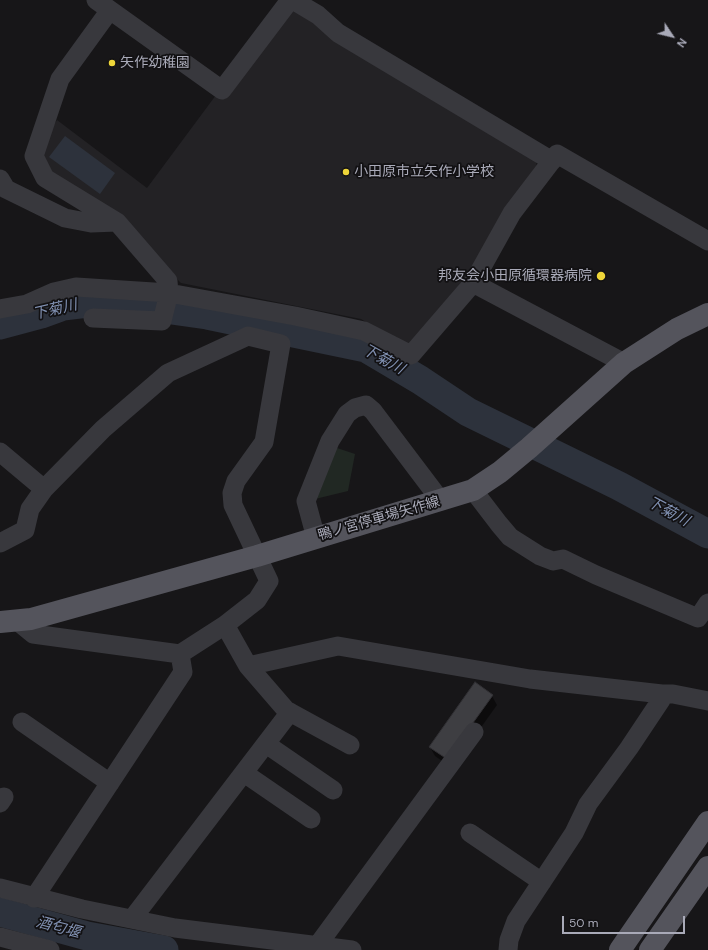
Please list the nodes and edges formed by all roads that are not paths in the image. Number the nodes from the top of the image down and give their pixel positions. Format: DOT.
graph roads {
  1 [pos="292,0"];
  2 [pos="103,5"];
  3 [pos="552,161"];
  4 [pos="0,179"];
  5 [pos="117,222"];
  6 [pos="708,242"];
  7 [pos="473,283"];
  8 [pos="166,306"];
  9 [pos="0,309"];
  10 [pos="708,314"];
  11 [pos="93,318"];
  12 [pos="624,363"];
  13 [pos="0,452"];
  14 [pos="44,489"];
  15 [pos="473,490"];
  16 [pos="441,501"];
  17 [pos="316,538"];
  18 [pos="0,543"];
  19 [pos="257,556"];
  20 [pos="708,603"];
  21 [pos="8,621"];
  22 [pos="225,625"];
  23 [pos="180,654"];
  24 [pos="248,666"];
  25 [pos="662,694"];
  26 [pos="708,701"];
  27 [pos="290,712"];
  28 [pos="22,722"];
  29 [pos="474,732"];
  30 [pos="266,744"];
  31 [pos="350,746"];
  32 [pos="244,773"];
  33 [pos="110,784"];
  34 [pos="332,790"];
  35 [pos="311,819"];
  36 [pos="708,822"];
  37 [pos="470,833"];
  38 [pos="708,867"];
  39 [pos="542,882"];
  40 [pos="0,888"];
  41 [pos="34,898"];
  42 [pos="132,919"];
  43 [pos="0,937"];
  44 [pos="317,946"];
  45 [pos="50,950"];
  46 [pos="352,950"];
  47 [pos="508,950"];
  48 [pos="620,950"];
  49 [pos="650,950"];
  1 -- 2 [label="street"];
  1 -- 3 [label="street"];
  2 -- 5 [label="street"];
  3 -- 6 [label="street"];
  3 -- 7 [label="street"];
  4 -- 5 [label="street"];
  5 -- 8 [label="street"];
  7 -- 8 [label="street"];
  7 -- 12 [label="street"];
  8 -- 9 [label="street"];
  8 -- 11 [label="street"];
  10 -- 12 [label="main road, 鴨ノ宮停車場矢作線"];
  12 -- 15 [label="main road, 鴨ノ宮停車場矢作線"];
  13 -- 14 [label="street"];
  14 -- 18 [label="street"];
  14 -- 19 [label="street"];
  15 -- 16 [label="main road, 鴨ノ宮停車場矢作線"];
  15 -- 20 [label="street"];
  16 -- 17 [label="main road, 鴨ノ宮停車場矢作線"];
  16 -- 17 [label="street"];
  17 -- 19 [label="main road, 鴨ノ宮停車場矢作線"];
  19 -- 21 [label="main road, 鴨ノ宮停車場矢作線"];
  19 -- 22 [label="street"];
  21 -- 23 [label="street"];
  22 -- 23 [label="street"];
  22 -- 24 [label="street"];
  23 -- 33 [label="street"];
  24 -- 25 [label="street"];
  24 -- 27 [label="street"];
  25 -- 26 [label="street"];
  25 -- 39 [label="street"];
  27 -- 30 [label="street"];
  27 -- 31 [label="street"];
  28 -- 33 [label="street"];
  29 -- 44 [label="street"];
  30 -- 32 [label="street"];
  30 -- 34 [label="street"];
  32 -- 35 [label="street"];
  32 -- 42 [label="street"];
  33 -- 41 [label="street"];
  36 -- 48 [label="main road"];
  37 -- 39 [label="street"];
  38 -- 49 [label="main road"];
  39 -- 47 [label="street"];
  40 -- 41 [label="street"];
  41 -- 42 [label="street"];
  42 -- 44 [label="street"];
  43 -- 45 [label="street"];
  44 -- 46 [label="street"];
}
